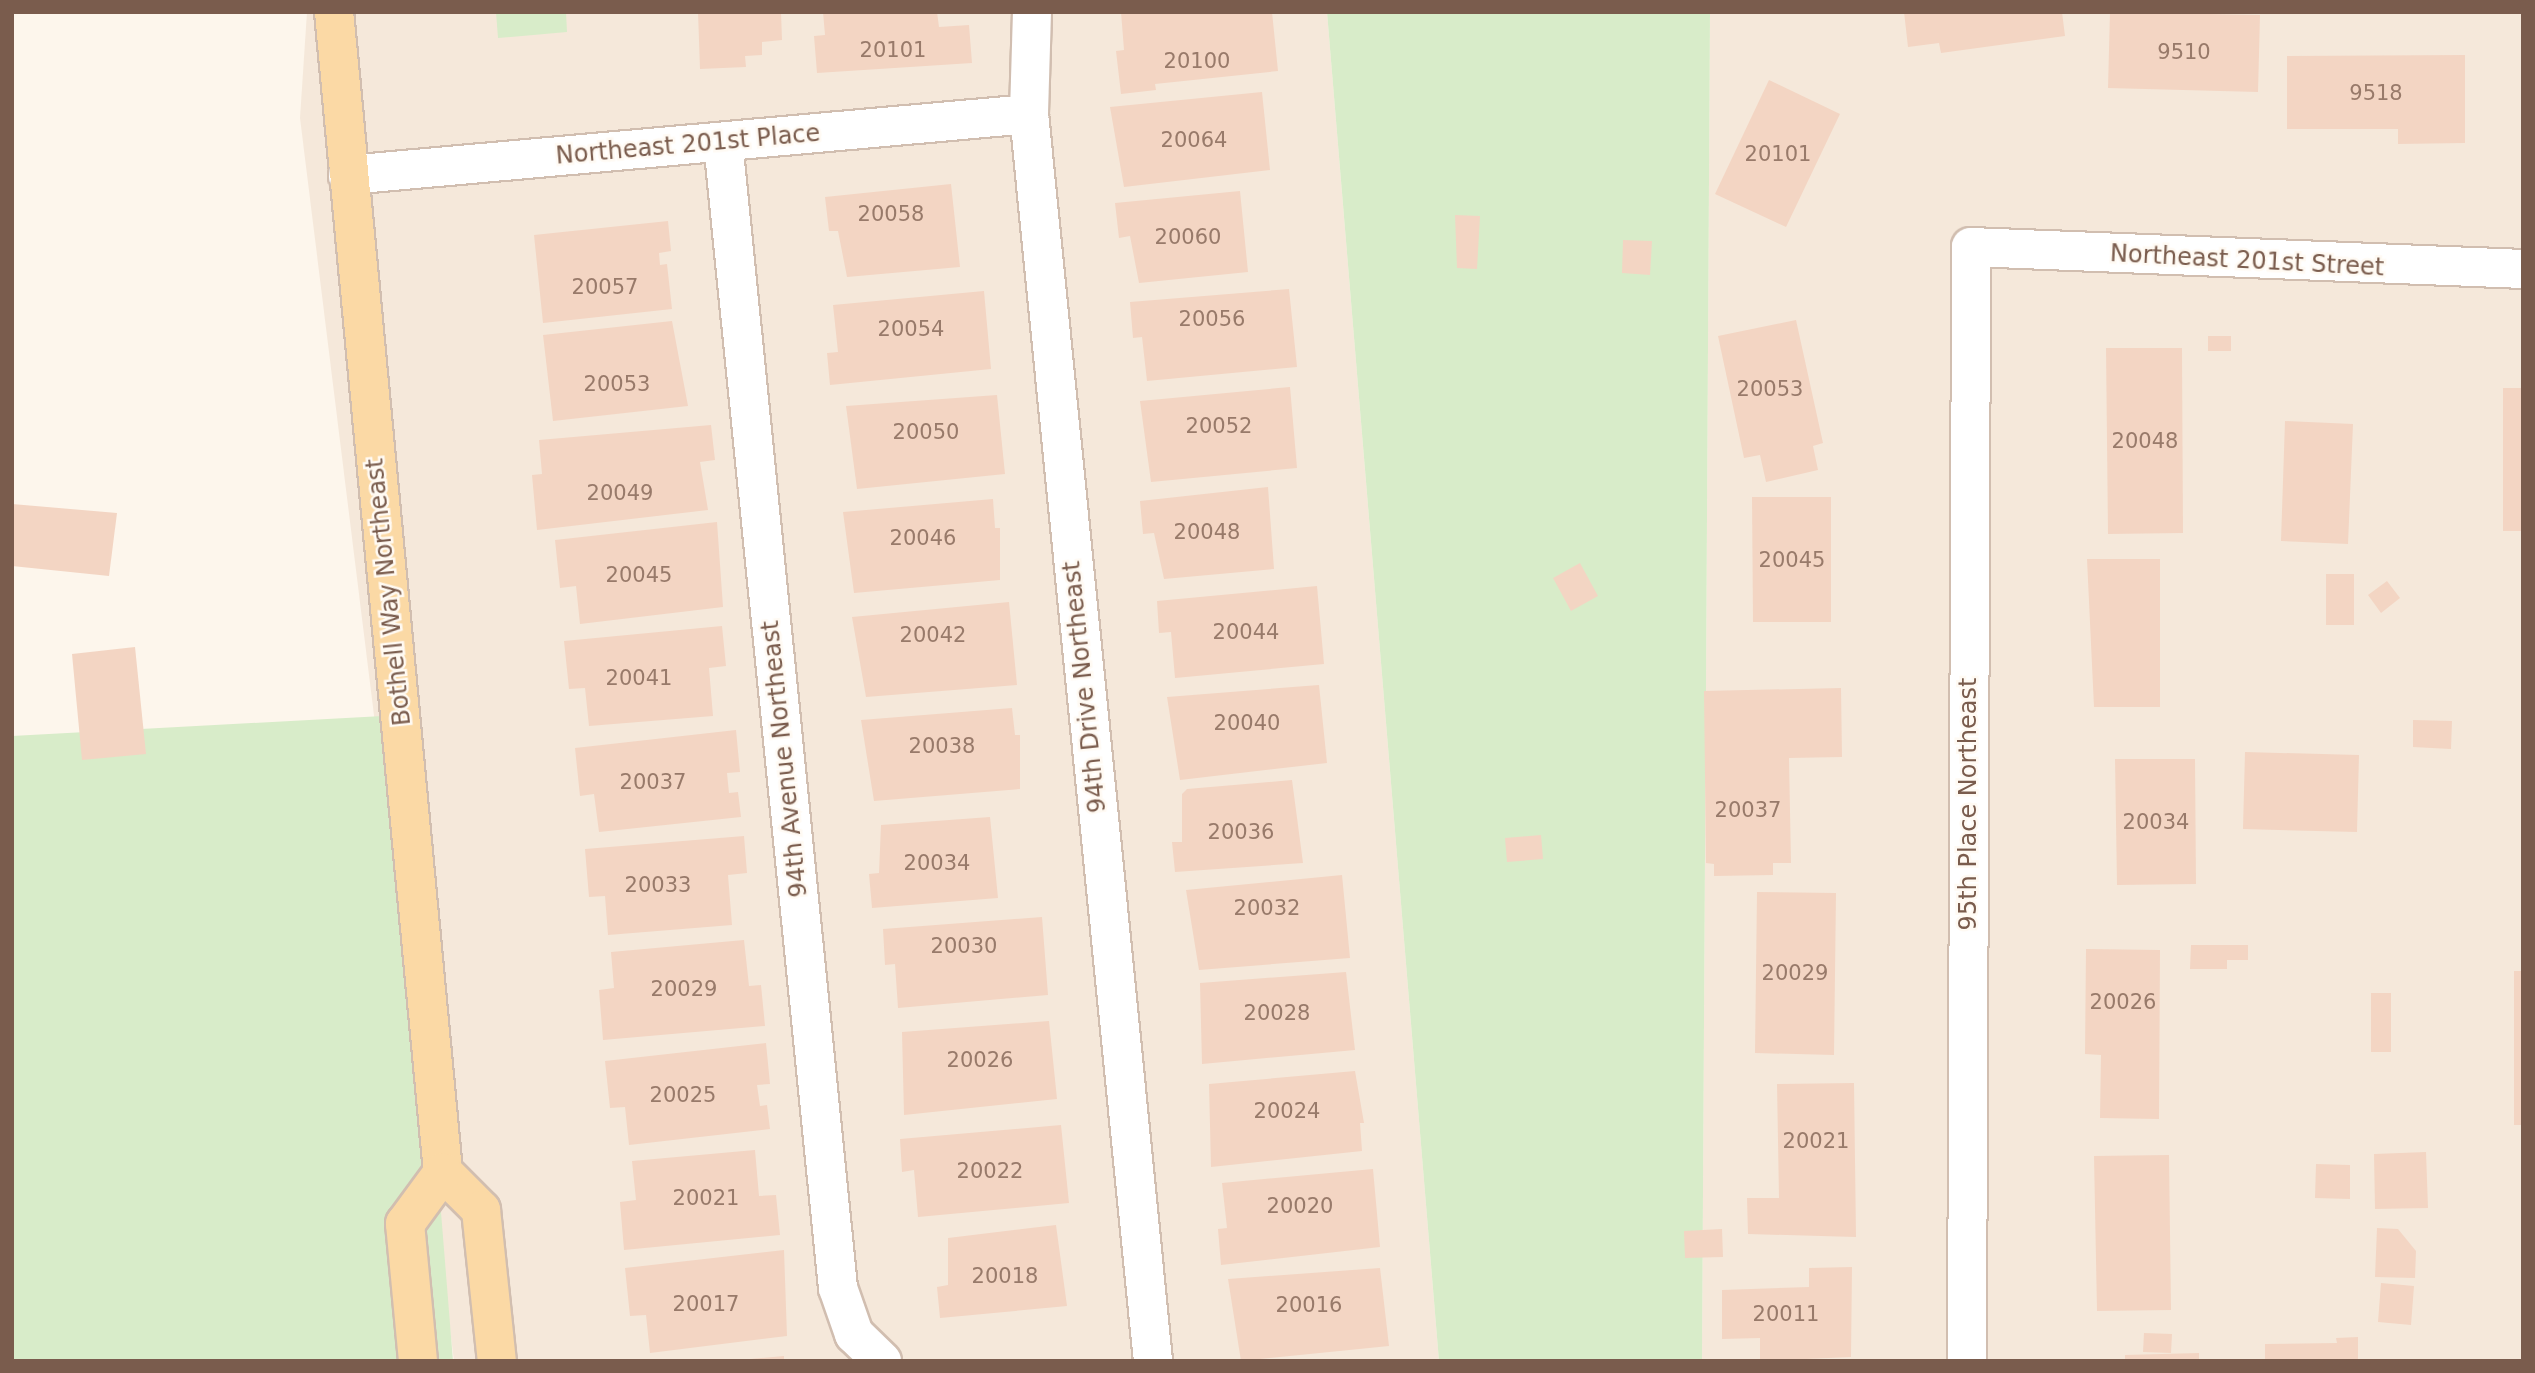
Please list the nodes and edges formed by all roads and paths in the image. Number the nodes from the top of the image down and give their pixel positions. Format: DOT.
graph roads {
  1 [pos="334,12"];
  2 [pos="1032,12"];
  3 [pos="1028,114"];
  4 [pos="723,142"];
  5 [pos="348,175"];
  6 [pos="1971,247"];
  7 [pos="2523,269"];
  8 [pos="443,1172"];
  9 [pos="418,1361"];
  10 [pos="497,1361"];
  11 [pos="882,1361"];
  12 [pos="1152,1361"];
  13 [pos="1967,1361"];
  1 -- 5 [label="main road, Bothell Way Northeast"];
  2 -- 3 [label="street, 94th Drive Northeast"];
  3 -- 4 [label="street, Northeast 201st Place"];
  3 -- 12 [label="street, 94th Drive Northeast"];
  4 -- 5 [label="street, Northeast 201st Place"];
  4 -- 11 [label="street, 94th Avenue Northeast"];
  5 -- 8 [label="main road, Bothell Way Northeast"];
  6 -- 7 [label="street, Northeast 201st Street"];
  6 -- 13 [label="street, 95th Place Northeast"];
  8 -- 9 [label="main road"];
  8 -- 10 [label="main road"];
}
